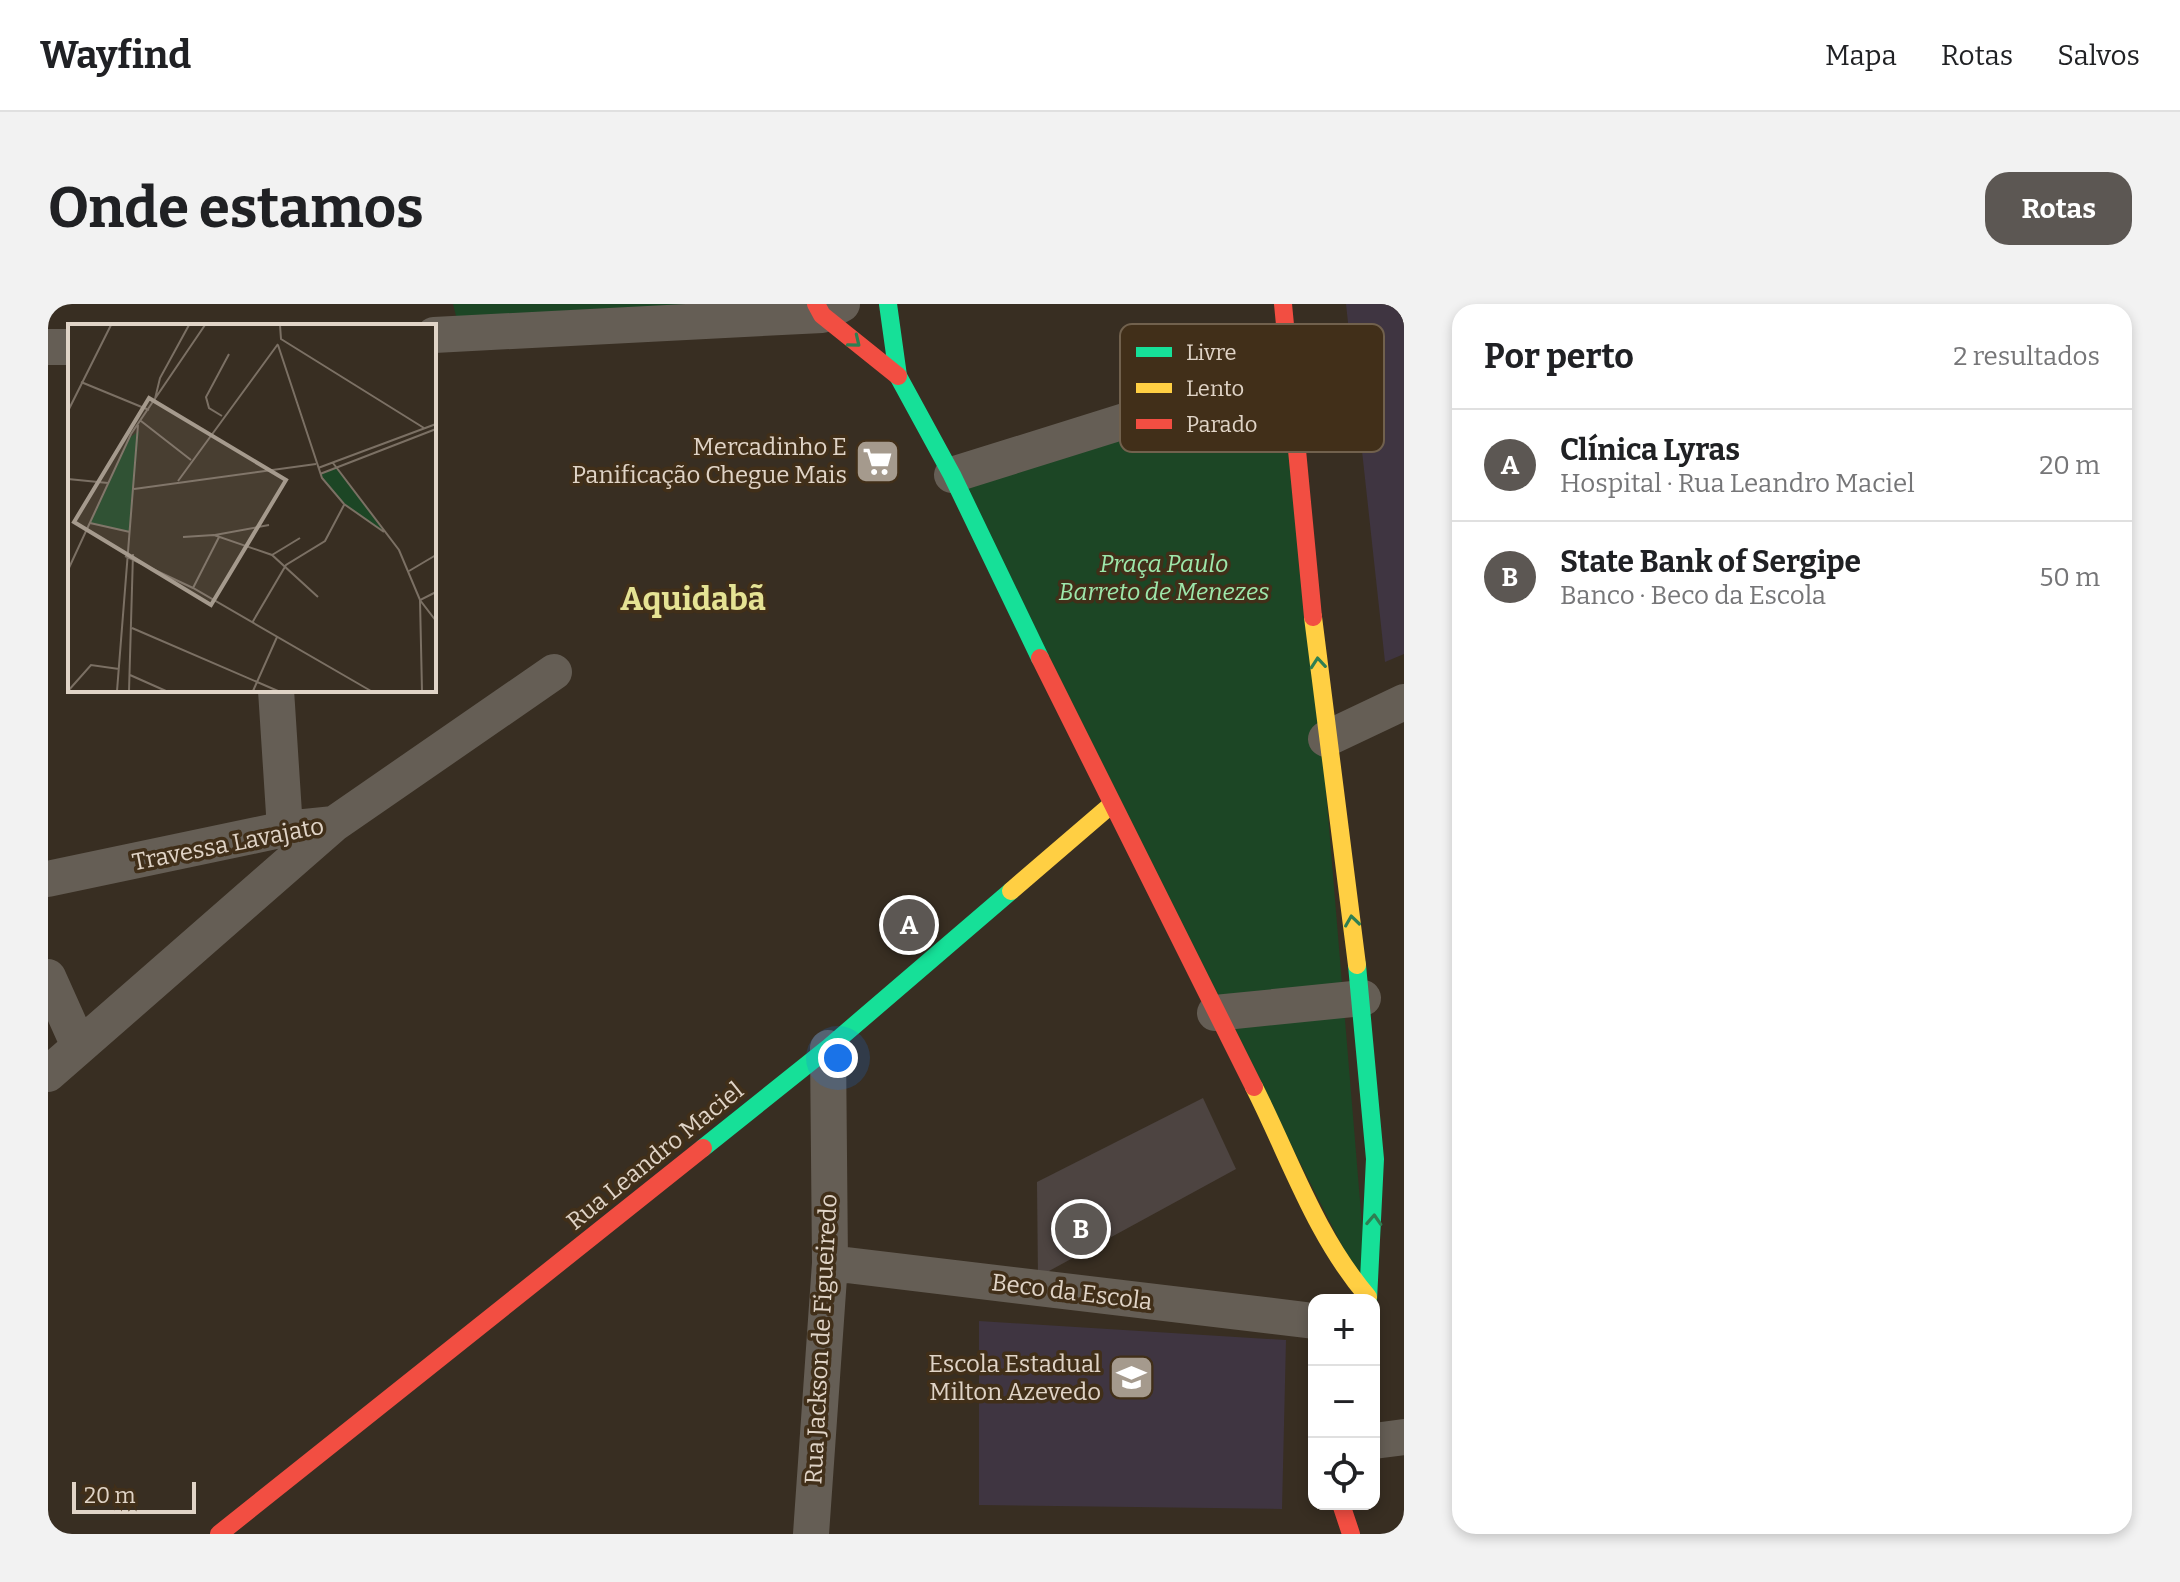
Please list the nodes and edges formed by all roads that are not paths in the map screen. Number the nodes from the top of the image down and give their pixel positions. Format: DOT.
graph roads {
  1 [pos="888,304"];
  2 [pos="1283,304"];
  3 [pos="827,308"];
  4 [pos="1285,324"];
  5 [pos="436,335"];
  6 [pos="898,376"];
  7 [pos="1120,422"];
  8 [pos="1299,452"];
  9 [pos="952,475"];
  10 [pos="554,672"];
  11 [pos="276,692"];
  12 [pos="1404,702"];
  13 [pos="1326,739"];
  14 [pos="1111,805"];
  15 [pos="334,824"];
  16 [pos="285,829"];
  17 [pos="48,879"];
  18 [pos="48,977"];
  19 [pos="1363,998"];
  20 [pos="1215,1013"];
  21 [pos="79,1046"];
  22 [pos="828,1048"];
  23 [pos="48,1074"];
  24 [pos="830,1263"];
  25 [pos="1364,1294"];
  26 [pos="1368,1294"];
  27 [pos="1308,1320"];
  28 [pos="1404,1437"];
  29 [pos="1380,1440"];
  30 [pos="1339,1510"];
  31 [pos="1341,1510"];
  32 [pos="219,1534"];
  33 [pos="811,1534"];
  34 [pos="1337,1534"];
  35 [pos="1351,1534"];
  1 -- 6 [label="street"];
  2 -- 4 [label="street"];
  3 -- 5 [label="street"];
  3 -- 6 [label="street, one-way"];
  6 -- 9 [label="street"];
  7 -- 9 [label="street"];
  13 -- 8 [label="street, one-way"];
  9 -- 14 [label="street"];
  10 -- 15 [label="street, Travessa Lavajato"];
  11 -- 16 [label="street"];
  12 -- 13 [label="street"];
  19 -- 13 [label="street, one-way"];
  14 -- 20 [label="street"];
  14 -- 22 [label="street, Rua Leandro Maciel"];
  15 -- 16 [label="street, Travessa Lavajato"];
  15 -- 21 [label="street"];
  16 -- 17 [label="street, Travessa Lavajato"];
  18 -- 21 [label="street"];
  19 -- 20 [label="street"];
  26 -- 19 [label="street, one-way"];
  20 -- 25 [label="street"];
  21 -- 23 [label="street"];
  22 -- 24 [label="street, Rua Jackson de Figueiredo"];
  22 -- 32 [label="street, Rua Leandro Maciel"];
  24 -- 27 [label="street, Beco da Escola"];
  24 -- 33 [label="street, Rua Jackson de Figueiredo"];
  28 -- 29 [label="street"];
  30 -- 34 [label="street"];
  31 -- 35 [label="street"];
}
